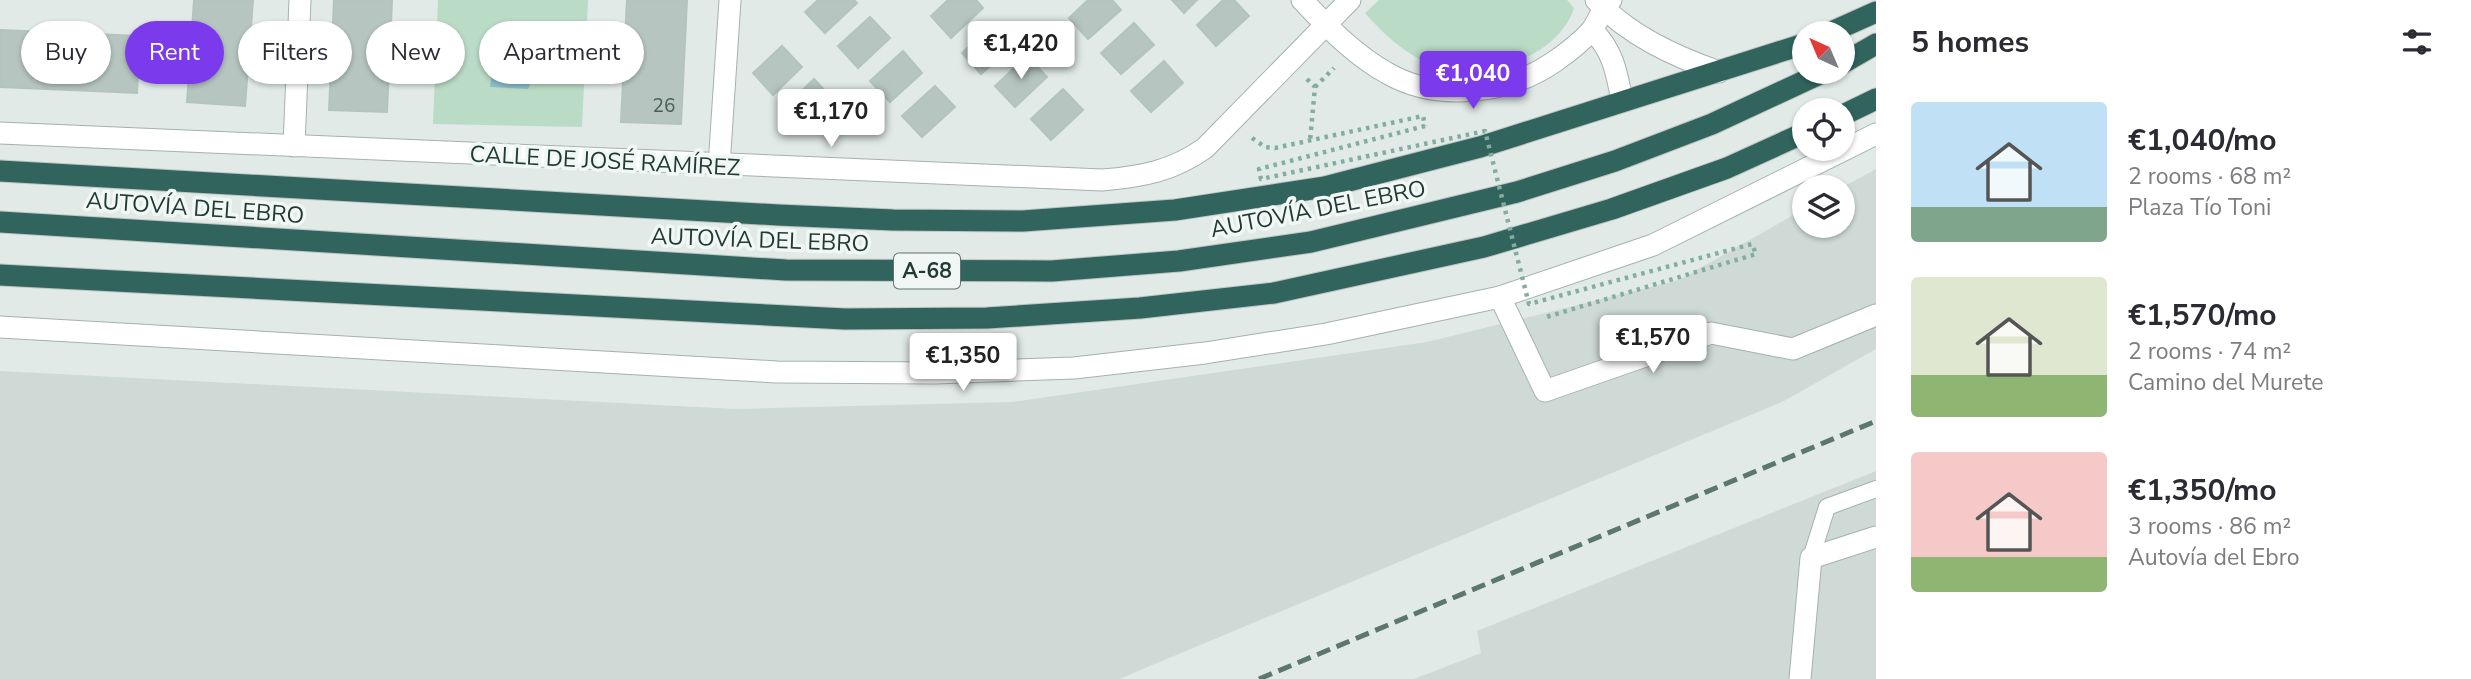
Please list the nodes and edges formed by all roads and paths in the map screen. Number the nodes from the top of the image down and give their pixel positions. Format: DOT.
graph roads {
  1 [pos="300,0"];
  2 [pos="730,0"];
  3 [pos="1302,0"];
  4 [pos="1350,0"];
  5 [pos="1603,3"];
  6 [pos="1876,12"];
  7 [pos="1855,21"];
  8 [pos="1325,24"];
  9 [pos="1592,30"];
  10 [pos="1876,44"];
  11 [pos="1792,48"];
  12 [pos="1855,56"];
  13 [pos="1290,62"];
  14 [pos="1719,72"];
  15 [pos="1798,84"];
  16 [pos="1876,99"];
  17 [pos="1622,101"];
  18 [pos="1855,109"];
  19 [pos="1233,121"];
  20 [pos="0,133"];
  21 [pos="1876,134"];
  22 [pos="1792,138"];
  23 [pos="1310,141"];
  24 [pos="294,146"];
  25 [pos="719,166"];
  26 [pos="0,171"];
  27 [pos="0,222"];
  28 [pos="0,275"];
  29 [pos="1500,297"];
  30 [pos="1876,315"];
  31 [pos="1543,318"];
  32 [pos="0,327"];
  33 [pos="1876,489"];
  34 [pos="1876,537"];
  35 [pos="1811,558"];
  36 [pos="1800,679"];
  1 -- 24 [label="street"];
  2 -- 25 [label="street"];
  3 -- 8 [label="street"];
  4 -- 8 [label="street, CALLE DE JOSÉ RAMÍREZ"];
  5 -- 9 [label="street"];
  5 -- 14 [label="street"];
  6 -- 7 [label="highway"];
  8 -- 9 [label="street"];
  8 -- 13 [label="street, CALLE DE JOSÉ RAMÍREZ"];
  9 -- 17 [label="street"];
  10 -- 12 [label="highway"];
  11 -- 14 [label="highway"];
  13 -- 19 [label="street, CALLE DE JOSÉ RAMÍREZ"];
  13 -- 23 [label="path"];
  14 -- 17 [label="highway"];
  15 -- 27 [label="highway, AUTOVÍA DEL EBRO / A-68"];
  16 -- 18 [label="highway"];
  17 -- 26 [label="highway"];
  19 -- 23 [label="path"];
  19 -- 25 [label="street, CALLE DE JOSÉ RAMÍREZ"];
  20 -- 24 [label="street, CALLE DE JOSÉ RAMÍREZ"];
  21 -- 29 [label="street"];
  22 -- 28 [label="highway, A-68"];
  23 -- 31 [label="path, bridge"];
  24 -- 25 [label="street, CALLE DE JOSÉ RAMÍREZ"];
  29 -- 30 [label="street"];
  29 -- 32 [label="street"];
  33 -- 35 [label="lane"];
  34 -- 35 [label="street"];
  35 -- 36 [label="street"];
}
